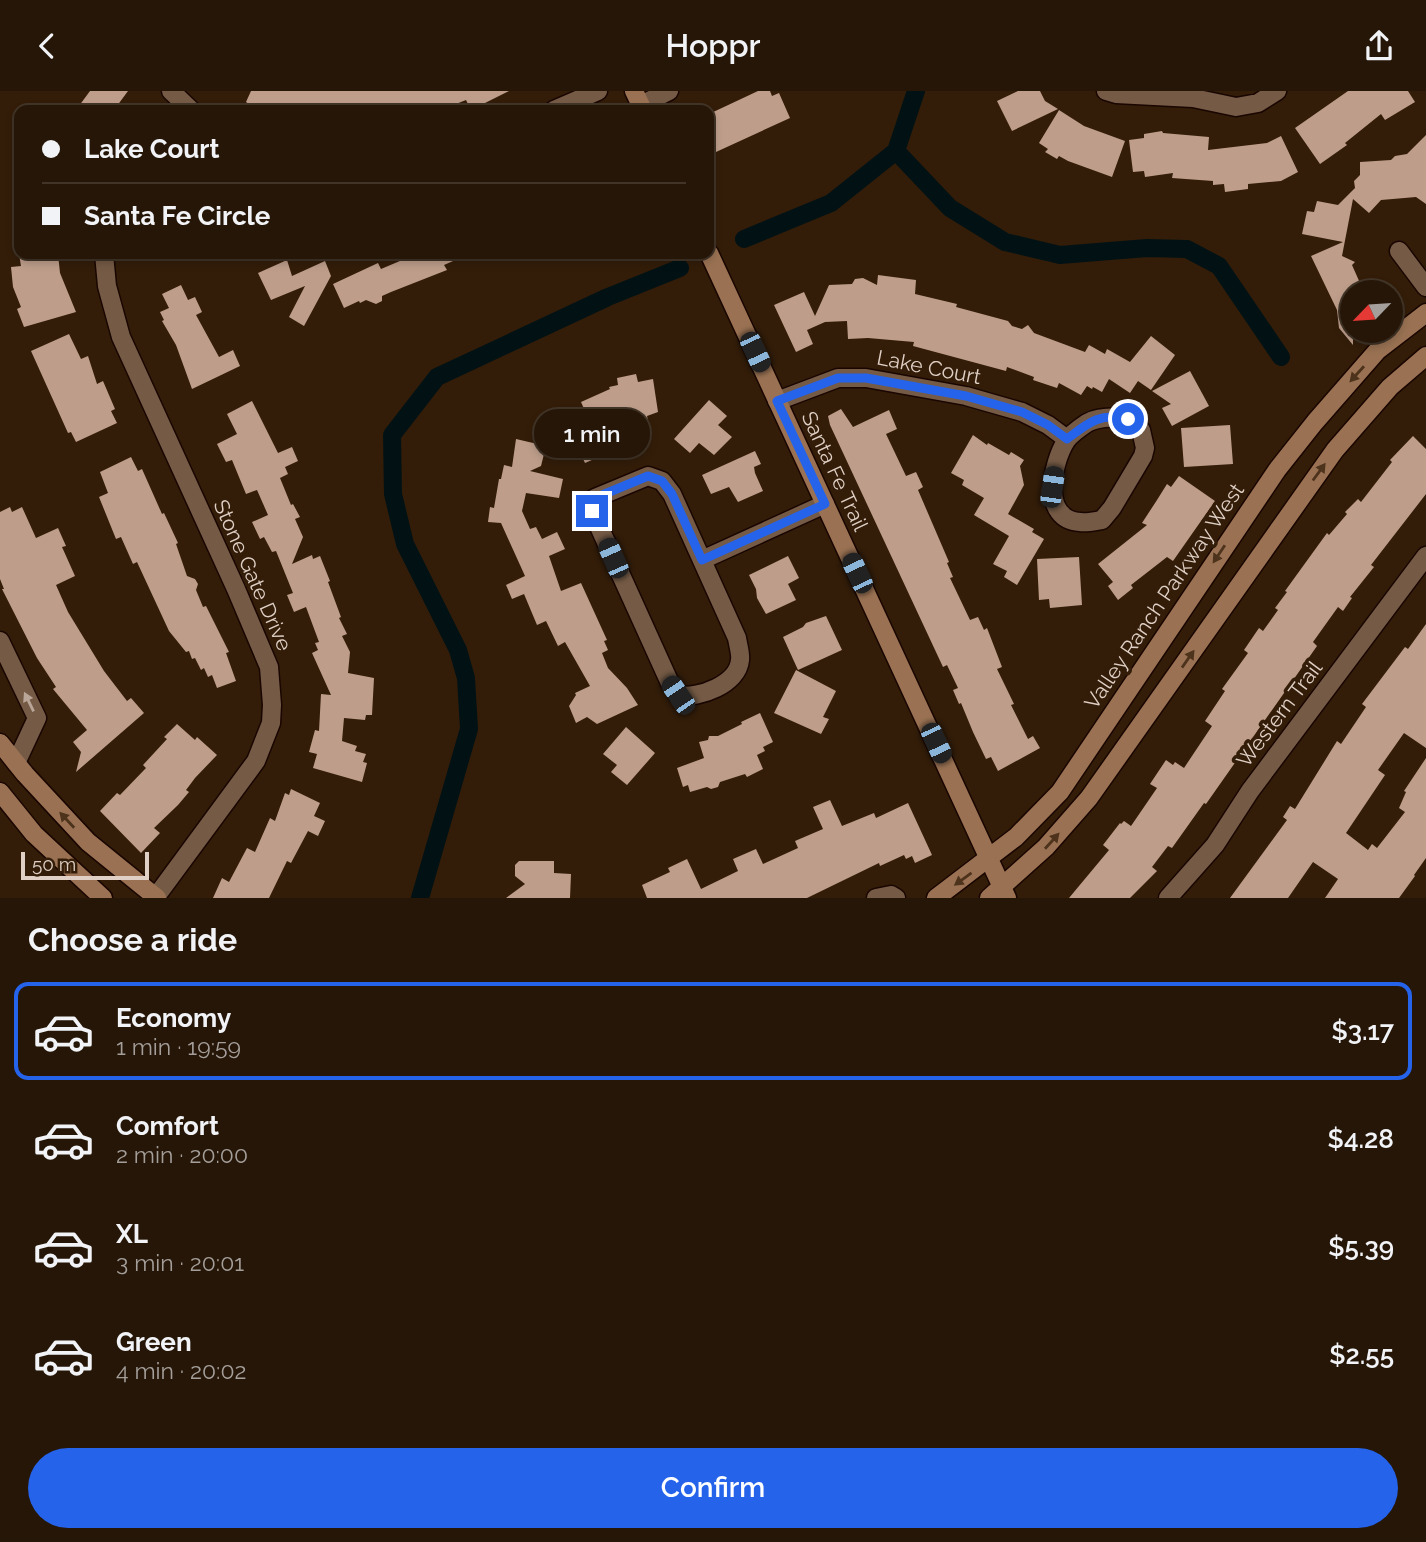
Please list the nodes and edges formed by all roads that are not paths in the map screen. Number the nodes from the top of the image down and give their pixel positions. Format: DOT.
graph roads {
  1 [pos="598,91"];
  2 [pos="669,91"];
  3 [pos="1106,91"];
  4 [pos="1277,91"];
  5 [pos="639,102"];
  6 [pos="566,105"];
  7 [pos="1399,251"];
  8 [pos="104,259"];
  9 [pos="712,259"];
  10 [pos="1426,287"];
  11 [pos="1426,313"];
  12 [pos="1426,356"];
  13 [pos="777,401"];
  14 [pos="1067,439"];
  15 [pos="825,504"];
  16 [pos="1426,556"];
  17 [pos="702,560"];
  18 [pos="0,642"];
  19 [pos="0,743"];
  20 [pos="16,763"];
  21 [pos="0,792"];
  22 [pos="990,859"];
  23 [pos="1000,895"];
  24 [pos="103,898"];
  25 [pos="155,898"];
  26 [pos="876,898"];
  27 [pos="896,898"];
  28 [pos="936,898"];
  29 [pos="1168,898"];
  1 -- 6 [label="street"];
  2 -- 5 [label="street"];
  3 -- 4 [label="street"];
  7 -- 10 [label="street"];
  8 -- 25 [label="street, Stone Gate Drive"];
  9 -- 13 [label="main road, Santa Fe Trail"];
  11 -- 22 [label="main road, Valley Ranch Parkway West, one-way"];
  23 -- 12 [label="main road, one-way"];
  13 -- 14 [label="street, Lake Court"];
  13 -- 15 [label="main road, Santa Fe Trail"];
  14 -- 14 [label="street"];
  15 -- 17 [label="street"];
  15 -- 22 [label="main road, Santa Fe Trail"];
  16 -- 29 [label="street, Western Trail"];
  17 -- 17 [label="street"];
  20 -- 18 [label="street, one-way"];
  19 -- 20 [label="main road"];
  25 -- 20 [label="main road, one-way"];
  21 -- 24 [label="main road"];
  22 -- 23 [label="main road, Santa Fe Trail"];
  22 -- 28 [label="main road, Valley Ranch Parkway West, one-way"];
  26 -- 27 [label="street"];
}
